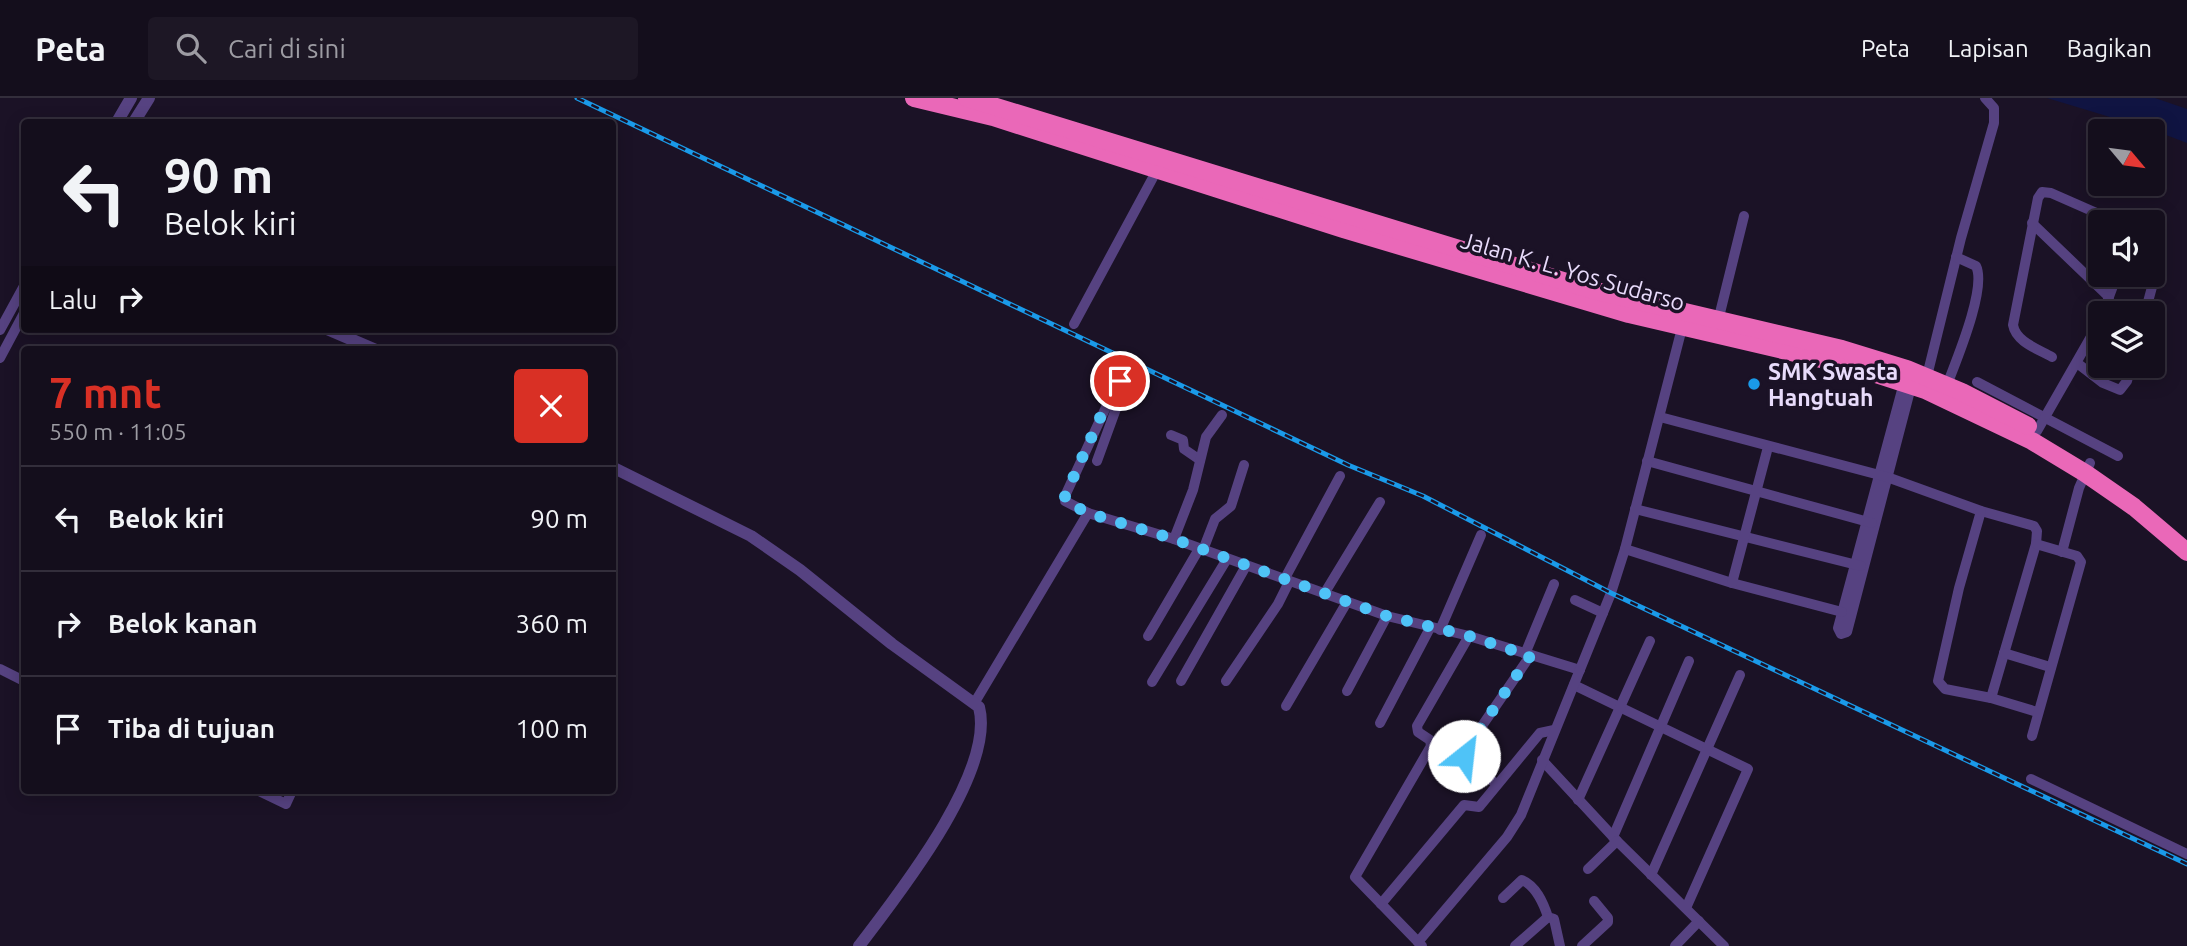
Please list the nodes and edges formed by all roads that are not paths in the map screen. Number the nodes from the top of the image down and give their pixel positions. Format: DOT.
graph roads {
  1 [pos="131,98"];
  2 [pos="149,98"];
  3 [pos="914,98"];
  4 [pos="967,98"];
  5 [pos="1985,98"];
  6 [pos="997,107"];
  7 [pos="119,119"];
  8 [pos="136,119"];
  9 [pos="1157,170"];
  10 [pos="2091,210"];
  11 [pos="1744,216"];
  12 [pos="2032,223"];
  13 [pos="1956,257"];
  14 [pos="2113,287"];
  15 [pos="21,292"];
  16 [pos="2109,298"];
  17 [pos="2108,301"];
  18 [pos="21,319"];
  19 [pos="1074,324"];
  20 [pos="1682,328"];
  21 [pos="1716,328"];
  22 [pos="0,330"];
  23 [pos="336,333"];
  24 [pos="2088,343"];
  25 [pos="367,346"];
  26 [pos="2052,357"];
  27 [pos="0,358"];
  28 [pos="2077,363"];
  29 [pos="2088,371"];
  30 [pos="1913,377"];
  31 [pos="2096,378"];
  32 [pos="2128,378"];
  33 [pos="1948,381"];
  34 [pos="1977,383"];
  35 [pos="1222,415"];
  36 [pos="1660,417"];
  37 [pos="2041,424"];
  38 [pos="1171,435"];
  39 [pos="1768,447"];
  40 [pos="2118,456"];
  41 [pos="1200,460"];
  42 [pos="1097,461"];
  43 [pos="1647,461"];
  44 [pos="1244,465"];
  45 [pos="2088,468"];
  46 [pos="616,469"];
  47 [pos="1340,476"];
  48 [pos="1883,476"];
  49 [pos="1756,491"];
  50 [pos="1380,502"];
  51 [pos="1635,509"];
  52 [pos="1981,511"];
  53 [pos="1088,513"];
  54 [pos="1871,523"];
  55 [pos="1481,535"];
  56 [pos="1744,537"];
  57 [pos="2187,537"];
  58 [pos="1174,539"];
  59 [pos="2036,544"];
  60 [pos="1201,549"];
  61 [pos="1625,549"];
  62 [pos="2062,552"];
  63 [pos="2187,552"];
  64 [pos="1227,559"];
  65 [pos="1246,566"];
  66 [pos="1859,566"];
  67 [pos="1287,581"];
  68 [pos="1732,583"];
  69 [pos="1554,584"];
  70 [pos="1324,594"];
  71 [pos="1576,600"];
  72 [pos="1347,602"];
  73 [pos="1842,612"];
  74 [pos="1603,613"];
  75 [pos="1387,616"];
  76 [pos="1435,629"];
  77 [pos="1148,636"];
  78 [pos="1469,636"];
  79 [pos="1650,641"];
  80 [pos="2004,653"];
  81 [pos="1528,655"];
  82 [pos="1689,662"];
  83 [pos="2050,667"];
  84 [pos="0,669"];
  85 [pos="1580,670"];
  86 [pos="1740,675"];
  87 [pos="21,680"];
  88 [pos="1181,681"];
  89 [pos="1226,681"];
  90 [pos="1152,682"];
  91 [pos="1574,685"];
  92 [pos="1347,691"];
  93 [pos="1991,698"];
  94 [pos="975,702"];
  95 [pos="1286,706"];
  96 [pos="1622,706"];
  97 [pos="2037,712"];
  98 [pos="1380,723"];
  99 [pos="1662,727"];
  100 [pos="1554,730"];
  101 [pos="2032,736"];
  102 [pos="1706,750"];
  103 [pos="1542,760"];
  104 [pos="2031,779"];
  105 [pos="1496,784"];
  106 [pos="265,794"];
  107 [pos="291,794"];
  108 [pos="1578,800"];
  109 [pos="1615,839"];
  110 [pos="2187,854"];
  111 [pos="1588,869"];
  112 [pos="1651,874"];
  113 [pos="1503,898"];
  114 [pos="1594,901"];
  115 [pos="1381,905"];
  116 [pos="1686,908"];
  117 [pos="1548,916"];
  118 [pos="1699,921"];
  119 [pos="1415,943"];
  120 [pos="859,946"];
  121 [pos="1515,946"];
  122 [pos="1560,946"];
  123 [pos="1582,946"];
  124 [pos="1675,946"];
  125 [pos="1724,946"];
  1 -- 7 [label="street"];
  2 -- 8 [label="street"];
  3 -- 6 [label="highway, Jalan K. L. Yos Sudarso"];
  4 -- 6 [label="highway, Jalan K. L. Yos Sudarso"];
  5 -- 13 [label="street"];
  6 -- 9 [label="highway, Jalan K. L. Yos Sudarso"];
  6 -- 21 [label="highway, Jalan K. L. Yos Sudarso"];
  9 -- 19 [label="street"];
  9 -- 20 [label="highway, Jalan K. L. Yos Sudarso"];
  10 -- 12 [label="street"];
  11 -- 21 [label="street"];
  12 -- 16 [label="street"];
  12 -- 26 [label="street"];
  13 -- 30 [label="street"];
  13 -- 33 [label="street"];
  14 -- 16 [label="street"];
  15 -- 22 [label="street"];
  16 -- 17 [label="street"];
  18 -- 27 [label="street"];
  20 -- 21 [label="highway, Jalan K. L. Yos Sudarso"];
  20 -- 36 [label="street"];
  21 -- 30 [label="highway, Jalan K. L. Yos Sudarso"];
  23 -- 25 [label="street"];
  24 -- 28 [label="street"];
  28 -- 29 [label="street"];
  28 -- 37 [label="street"];
  30 -- 33 [label="highway, Jalan K. L. Yos Sudarso"];
  30 -- 45 [label="highway, Jalan K. L. Yos Sudarso"];
  30 -- 48 [label="street"];
  31 -- 32 [label="street"];
  33 -- 37 [label="highway, Jalan K. L. Yos Sudarso"];
  34 -- 37 [label="street"];
  35 -- 41 [label="street"];
  36 -- 39 [label="street"];
  36 -- 43 [label="street"];
  37 -- 40 [label="street"];
  37 -- 45 [label="highway, Jalan K. L. Yos Sudarso"];
  38 -- 41 [label="street"];
  39 -- 48 [label="street"];
  39 -- 49 [label="street"];
  41 -- 58 [label="street"];
  42 -- 53 [label="street"];
  43 -- 49 [label="street"];
  43 -- 51 [label="street"];
  44 -- 60 [label="street"];
  45 -- 57 [label="highway, Jalan K. L. Yos Sudarso"];
  45 -- 62 [label="street"];
  45 -- 63 [label="highway, Jalan K. L. Yos Sudarso"];
  46 -- 94 [label="street"];
  47 -- 67 [label="street"];
  48 -- 52 [label="street"];
  48 -- 54 [label="street"];
  49 -- 54 [label="street"];
  49 -- 56 [label="street"];
  50 -- 70 [label="street"];
  51 -- 56 [label="street"];
  51 -- 61 [label="street"];
  52 -- 59 [label="street"];
  52 -- 93 [label="street"];
  53 -- 58 [label="street"];
  53 -- 94 [label="street"];
  54 -- 66 [label="street"];
  55 -- 76 [label="street"];
  56 -- 66 [label="street"];
  56 -- 68 [label="street"];
  58 -- 60 [label="street"];
  59 -- 62 [label="street"];
  59 -- 80 [label="street"];
  60 -- 64 [label="street"];
  60 -- 77 [label="street"];
  61 -- 68 [label="street"];
  61 -- 74 [label="street"];
  62 -- 83 [label="street"];
  64 -- 65 [label="street"];
  64 -- 90 [label="street"];
  65 -- 67 [label="street"];
  65 -- 88 [label="street"];
  66 -- 73 [label="street"];
  66 -- 73 [label="street"];
  67 -- 70 [label="street"];
  67 -- 89 [label="street"];
  68 -- 73 [label="street"];
  69 -- 81 [label="street"];
  70 -- 72 [label="street"];
  71 -- 74 [label="street"];
  72 -- 75 [label="street"];
  72 -- 95 [label="street"];
  74 -- 85 [label="street"];
  75 -- 76 [label="street"];
  75 -- 92 [label="street"];
  76 -- 78 [label="street"];
  76 -- 98 [label="street"];
  78 -- 81 [label="street"];
  78 -- 115 [label="street"];
  79 -- 96 [label="street"];
  80 -- 83 [label="street"];
  80 -- 93 [label="street"];
  81 -- 85 [label="street"];
  81 -- 105 [label="street"];
  82 -- 99 [label="street"];
  83 -- 97 [label="street"];
  84 -- 87 [label="street"];
  85 -- 91 [label="street"];
  86 -- 102 [label="street"];
  91 -- 96 [label="street"];
  91 -- 100 [label="street"];
  93 -- 97 [label="street"];
  94 -- 120 [label="street"];
  96 -- 99 [label="street"];
  96 -- 108 [label="street"];
  97 -- 101 [label="street"];
  99 -- 102 [label="street"];
  99 -- 109 [label="street"];
  100 -- 103 [label="street"];
  100 -- 105 [label="street"];
  102 -- 112 [label="street"];
  102 -- 116 [label="street"];
  103 -- 108 [label="street"];
  103 -- 119 [label="street"];
  104 -- 110 [label="street"];
  105 -- 115 [label="street"];
  106 -- 107 [label="street"];
  108 -- 109 [label="street"];
  109 -- 111 [label="street"];
  109 -- 112 [label="street"];
  112 -- 116 [label="street"];
  113 -- 117 [label="street"];
  114 -- 123 [label="street"];
  115 -- 119 [label="street"];
  116 -- 118 [label="street"];
  117 -- 121 [label="street"];
  117 -- 122 [label="street"];
  118 -- 124 [label="street"];
  118 -- 125 [label="street"];
}
